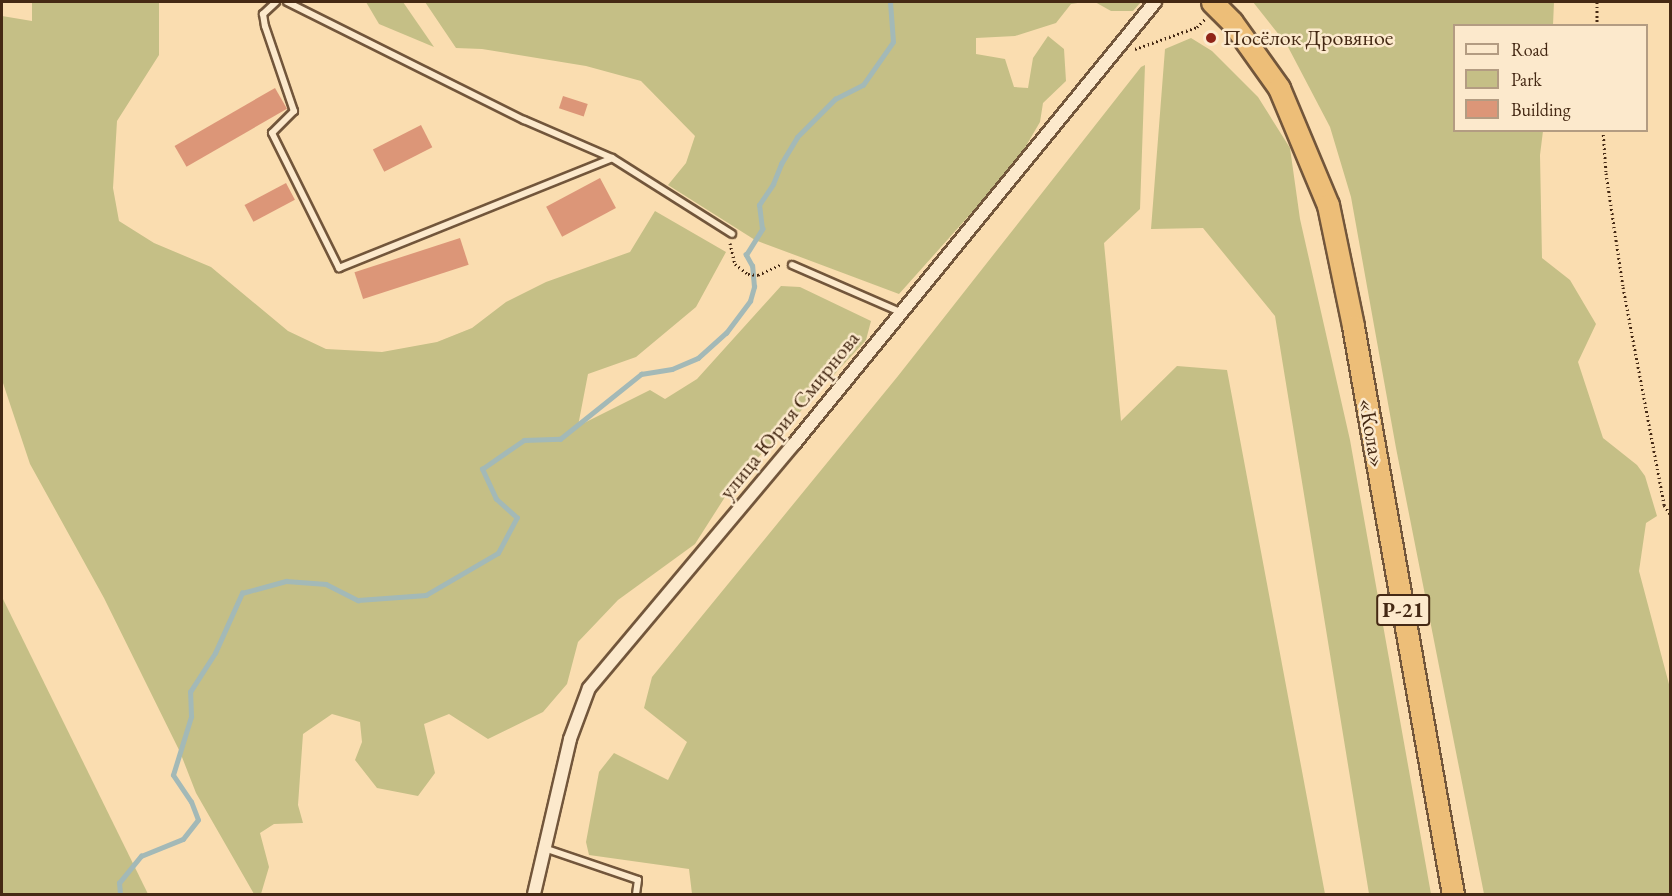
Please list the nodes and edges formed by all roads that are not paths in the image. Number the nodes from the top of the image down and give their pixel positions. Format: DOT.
graph roads {
  1 [pos="276,2"];
  2 [pos="287,2"];
  3 [pos="1155,2"];
  4 [pos="1215,4"];
  5 [pos="612,159"];
  6 [pos="732,234"];
  7 [pos="792,264"];
  8 [pos="900,312"];
  9 [pos="544,848"];
  10 [pos="534,894"];
  11 [pos="636,894"];
  12 [pos="1453,894"];
  1 -- 5 [label="lane"];
  2 -- 5 [label="lane"];
  3 -- 8 [label="street, улица Юрия Смирнова"];
  4 -- 12 [label="highway, «Кола» / Р-21"];
  5 -- 6 [label="lane"];
  7 -- 8 [label="lane"];
  8 -- 9 [label="street, улица Юрия Смирнова"];
  9 -- 10 [label="street, улица Юрия Смирнова"];
  9 -- 11 [label="lane"];
}
